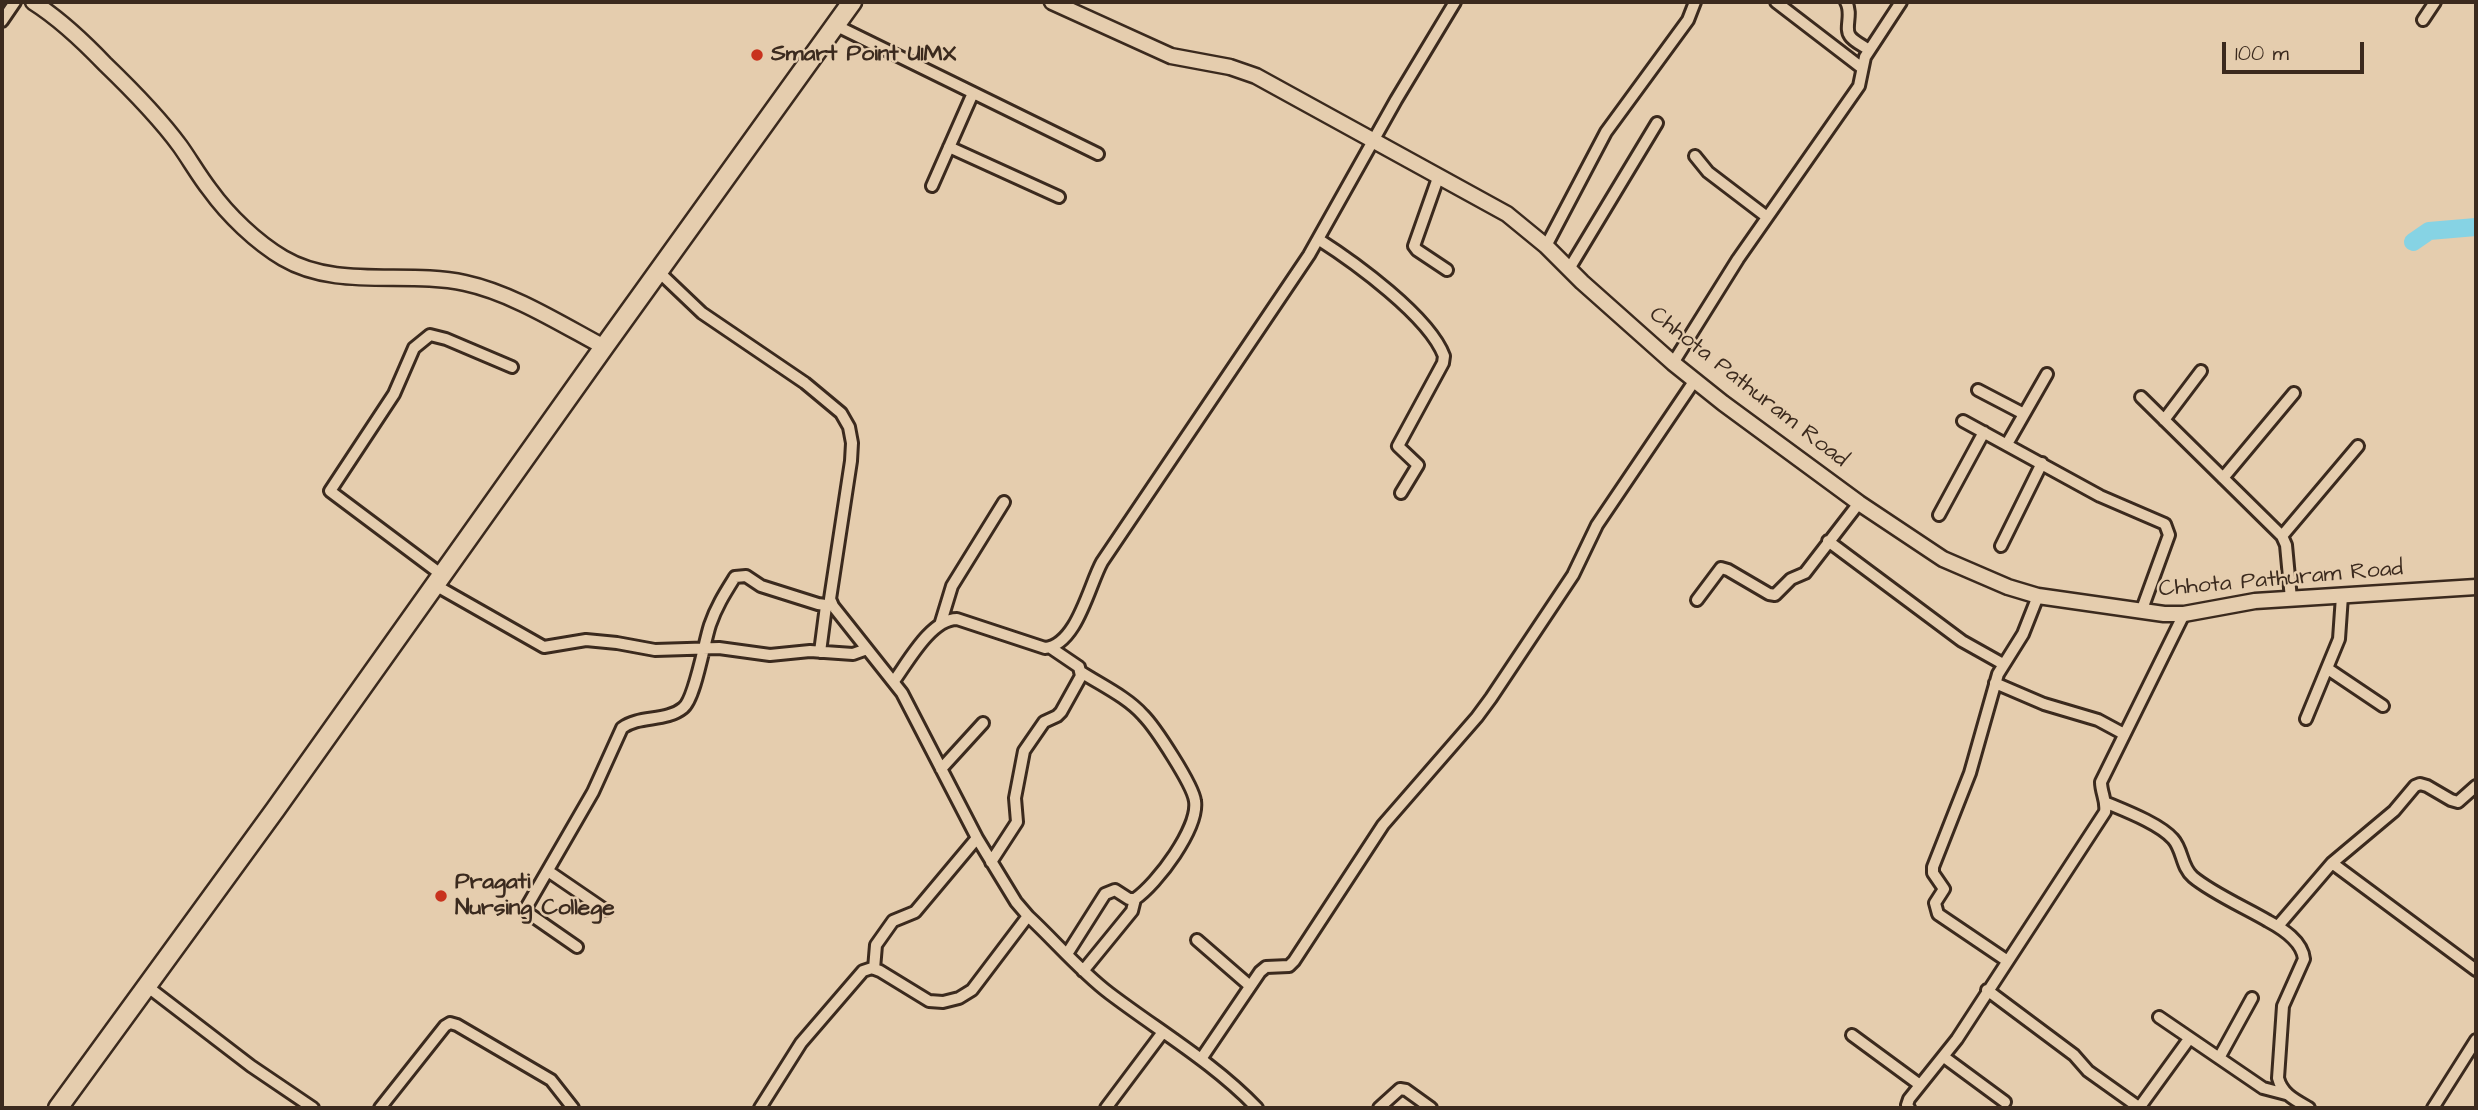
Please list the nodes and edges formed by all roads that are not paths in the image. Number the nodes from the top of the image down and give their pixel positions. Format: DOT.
graph roads {
  1 [pos="15,2"];
  2 [pos="33,2"];
  3 [pos="852,2"];
  4 [pos="1052,2"];
  5 [pos="1455,2"];
  6 [pos="1695,2"];
  7 [pos="1776,2"];
  8 [pos="1846,2"];
  9 [pos="1901,2"];
  10 [pos="2435,2"];
  11 [pos="2423,20"];
  12 [pos="2,21"];
  13 [pos="837,26"];
  14 [pos="1869,50"];
  15 [pos="1862,68"];
  16 [pos="973,93"];
  17 [pos="1657,123"];
  18 [pos="1373,142"];
  19 [pos="949,148"];
  20 [pos="1098,154"];
  21 [pos="1695,156"];
  22 [pos="1438,178"];
  23 [pos="932,186"];
  24 [pos="1059,197"];
  25 [pos="1767,217"];
  26 [pos="1318,239"];
  27 [pos="1546,246"];
  28 [pos="1569,269"];
  29 [pos="1447,270"];
  30 [pos="659,272"];
  31 [pos="604,347"];
  32 [pos="1673,363"];
  33 [pos="512,367"];
  34 [pos="2201,371"];
  35 [pos="2047,374"];
  36 [pos="1695,380"];
  37 [pos="1978,390"];
  38 [pos="2294,393"];
  39 [pos="2141,397"];
  40 [pos="2024,414"];
  41 [pos="2164,420"];
  42 [pos="1963,421"];
  43 [pos="1984,432"];
  44 [pos="2007,444"];
  45 [pos="2358,446"];
  46 [pos="2042,463"];
  47 [pos="2223,478"];
  48 [pos="1401,493"];
  49 [pos="1004,502"];
  50 [pos="1859,503"];
  51 [pos="1939,515"];
  52 [pos="2282,536"];
  53 [pos="1828,541"];
  54 [pos="2001,546"];
  55 [pos="439,580"];
  56 [pos="2476,587"];
  57 [pos="2038,596"];
  58 [pos="2342,596"];
  59 [pos="2291,599"];
  60 [pos="1697,600"];
  61 [pos="829,606"];
  62 [pos="2141,612"];
  63 [pos="2184,614"];
  64 [pos="940,622"];
  65 [pos="703,648"];
  66 [pos="1051,648"];
  67 [pos="867,649"];
  68 [pos="820,652"];
  69 [pos="2003,664"];
  70 [pos="2328,669"];
  71 [pos="1082,672"];
  72 [pos="894,681"];
  73 [pos="1995,683"];
  74 [pos="2383,706"];
  75 [pos="2305,719"];
  76 [pos="983,723"];
  77 [pos="2124,734"];
  78 [pos="941,769"];
  79 [pos="2476,786"];
  80 [pos="2107,803"];
  81 [pos="977,838"];
  82 [pos="991,862"];
  83 [pos="2332,863"];
  84 [pos="548,871"];
  85 [pos="1135,899"];
  86 [pos="605,910"];
  87 [pos="1028,916"];
  88 [pos="2278,926"];
  89 [pos="1197,940"];
  90 [pos="577,947"];
  91 [pos="1068,954"];
  92 [pos="2006,961"];
  93 [pos="874,969"];
  94 [pos="2476,970"];
  95 [pos="1083,971"];
  96 [pos="1250,986"];
  97 [pos="148,987"];
  98 [pos="1987,990"];
  99 [pos="2252,998"];
  100 [pos="2159,1017"];
  101 [pos="1163,1032"];
  102 [pos="1852,1035"];
  103 [pos="2189,1039"];
  104 [pos="2476,1040"];
  105 [pos="1944,1057"];
  106 [pos="2219,1058"];
  107 [pos="1200,1059"];
  108 [pos="1920,1084"];
  109 [pos="2287,1094"];
  110 [pos="2005,1102"];
  111 [pos="761,1107"];
  112 [pos="1426,1107"];
  113 [pos="58,1108"];
  114 [pos="313,1108"];
  115 [pos="380,1108"];
  116 [pos="573,1108"];
  117 [pos="1106,1108"];
  118 [pos="1257,1108"];
  119 [pos="1379,1108"];
  120 [pos="1909,1108"];
  121 [pos="2140,1108"];
  122 [pos="2309,1108"];
  123 [pos="2433,1108"];
  1 -- 12 [label="street"];
  2 -- 31 [label="street"];
  3 -- 13 [label="highway"];
  4 -- 18 [label="street, Chhota Pathuram Road"];
  5 -- 18 [label="street"];
  6 -- 27 [label="street"];
  7 -- 15 [label="street"];
  8 -- 14 [label="street"];
  9 -- 14 [label="street"];
  10 -- 11 [label="street"];
  13 -- 16 [label="street"];
  13 -- 30 [label="highway"];
  14 -- 15 [label="street"];
  15 -- 25 [label="street"];
  16 -- 19 [label="street"];
  16 -- 20 [label="street"];
  17 -- 28 [label="street"];
  18 -- 22 [label="street, Chhota Pathuram Road"];
  18 -- 26 [label="street"];
  19 -- 23 [label="street"];
  19 -- 24 [label="street"];
  21 -- 25 [label="street"];
  22 -- 27 [label="street, Chhota Pathuram Road"];
  22 -- 29 [label="street"];
  25 -- 32 [label="street"];
  26 -- 48 [label="street"];
  26 -- 66 [label="street"];
  27 -- 28 [label="street, Chhota Pathuram Road"];
  28 -- 32 [label="street, Chhota Pathuram Road"];
  30 -- 31 [label="highway"];
  30 -- 61 [label="street"];
  31 -- 55 [label="highway"];
  32 -- 36 [label="street, Chhota Pathuram Road"];
  33 -- 55 [label="street"];
  34 -- 41 [label="street"];
  35 -- 40 [label="street"];
  36 -- 50 [label="street, Chhota Pathuram Road"];
  36 -- 96 [label="street"];
  37 -- 40 [label="street"];
  38 -- 47 [label="street"];
  39 -- 41 [label="street"];
  40 -- 44 [label="street"];
  41 -- 47 [label="street"];
  42 -- 43 [label="street"];
  43 -- 44 [label="street"];
  43 -- 51 [label="street"];
  44 -- 46 [label="street"];
  45 -- 52 [label="street"];
  46 -- 54 [label="street"];
  46 -- 62 [label="street"];
  47 -- 52 [label="street"];
  49 -- 64 [label="street"];
  50 -- 53 [label="street"];
  50 -- 57 [label="street, Chhota Pathuram Road"];
  52 -- 59 [label="street"];
  53 -- 60 [label="street"];
  53 -- 69 [label="street"];
  55 -- 65 [label="street"];
  55 -- 97 [label="highway"];
  56 -- 58 [label="street, Chhota Pathuram Road"];
  57 -- 62 [label="street, Chhota Pathuram Road"];
  57 -- 69 [label="street"];
  58 -- 59 [label="street, Chhota Pathuram Road"];
  58 -- 70 [label="street"];
  59 -- 63 [label="street, Chhota Pathuram Road"];
  61 -- 65 [label="street"];
  61 -- 67 [label="street"];
  61 -- 68 [label="street"];
  62 -- 63 [label="street, Chhota Pathuram Road"];
  63 -- 77 [label="street"];
  64 -- 66 [label="street"];
  64 -- 72 [label="street"];
  65 -- 68 [label="street"];
  65 -- 84 [label="street"];
  66 -- 71 [label="street"];
  67 -- 68 [label="street"];
  67 -- 72 [label="street"];
  69 -- 73 [label="street"];
  70 -- 74 [label="street"];
  70 -- 75 [label="street"];
  71 -- 82 [label="street"];
  71 -- 85 [label="street"];
  72 -- 78 [label="street"];
  73 -- 77 [label="street"];
  73 -- 92 [label="street"];
  76 -- 78 [label="street"];
  77 -- 80 [label="street"];
  78 -- 81 [label="street"];
  79 -- 83 [label="street"];
  80 -- 88 [label="street"];
  80 -- 92 [label="street"];
  81 -- 82 [label="street"];
  81 -- 93 [label="street"];
  82 -- 87 [label="street"];
  83 -- 88 [label="street"];
  83 -- 94 [label="street"];
  84 -- 86 [label="street"];
  84 -- 90 [label="street"];
  85 -- 91 [label="street"];
  85 -- 95 [label="street"];
  87 -- 91 [label="street"];
  87 -- 93 [label="street"];
  88 -- 109 [label="street"];
  89 -- 96 [label="street"];
  91 -- 95 [label="street"];
  92 -- 98 [label="street"];
  93 -- 111 [label="street"];
  95 -- 101 [label="street"];
  96 -- 107 [label="street"];
  97 -- 113 [label="highway"];
  97 -- 114 [label="street"];
  98 -- 105 [label="street"];
  98 -- 121 [label="street"];
  99 -- 106 [label="street"];
  100 -- 103 [label="street"];
  101 -- 107 [label="street"];
  101 -- 117 [label="street"];
  102 -- 108 [label="street"];
  103 -- 106 [label="street"];
  103 -- 121 [label="street"];
  104 -- 123 [label="street"];
  105 -- 108 [label="street"];
  105 -- 110 [label="street"];
  106 -- 109 [label="street"];
  107 -- 118 [label="street"];
  108 -- 120 [label="street"];
  109 -- 122 [label="street"];
  112 -- 119 [label="street"];
  115 -- 116 [label="street"];
}
